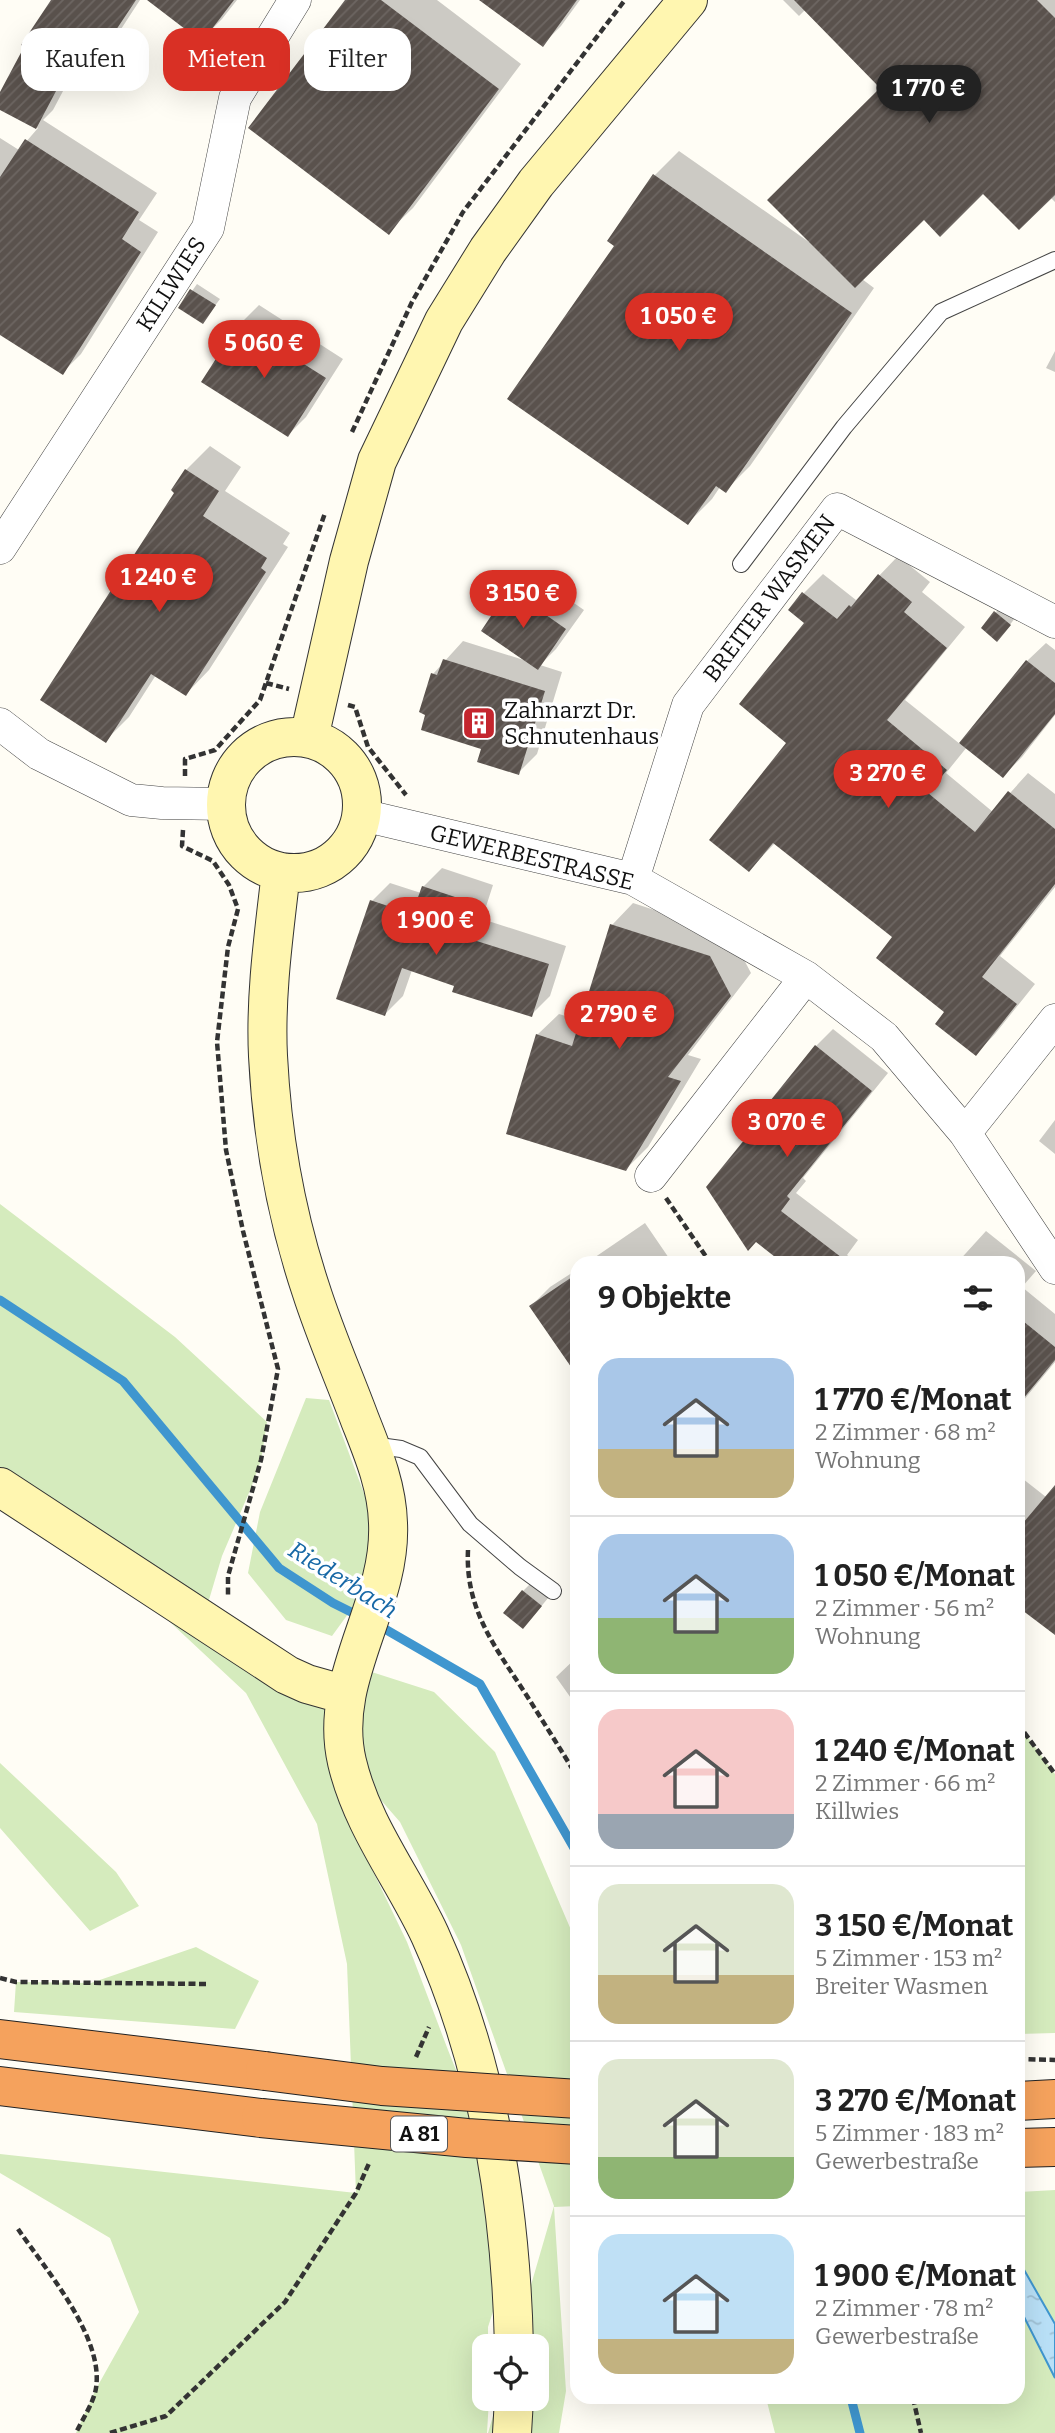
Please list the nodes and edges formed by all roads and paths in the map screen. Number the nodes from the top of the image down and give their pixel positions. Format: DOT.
graph roads {
  1 [pos="295,0"];
  2 [pos="688,0"];
  3 [pos="1055,260"];
  4 [pos="0,548"];
  5 [pos="741,564"];
  6 [pos="1055,622"];
  7 [pos="266,683"];
  8 [pos="318,698"];
  9 [pos="0,724"];
  10 [pos="309,738"];
  11 [pos="226,804"];
  12 [pos="362,815"];
  13 [pos="432,830"];
  14 [pos="281,872"];
  15 [pos="633,879"];
  16 [pos="806,976"];
  17 [pos="1055,1020"];
  18 [pos="965,1133"];
  19 [pos="651,1176"];
  20 [pos="706,1256"];
  21 [pos="1055,1268"];
  22 [pos="370,1445"];
  23 [pos="261,1460"];
  24 [pos="0,1487"];
  25 [pos="470,1524"];
  26 [pos="232,1558"];
  27 [pos="553,1591"];
  28 [pos="346,1695"];
  29 [pos="1025,1733"];
  30 [pos="570,1765"];
  31 [pos="1055,1774"];
  32 [pos="0,1979"];
  33 [pos="209,1984"];
  34 [pos="430,2025"];
  35 [pos="0,2039"];
  36 [pos="1025,2059"];
  37 [pos="1055,2060"];
  38 [pos="414,2061"];
  39 [pos="0,2086"];
  40 [pos="570,2098"];
  41 [pos="1055,2099"];
  42 [pos="1025,2101"];
  43 [pos="570,2144"];
  44 [pos="1055,2147"];
  45 [pos="1025,2148"];
  46 [pos="372,2157"];
  47 [pos="19,2229"];
  48 [pos="513,2334"];
  49 [pos="914,2404"];
  50 [pos="513,2411"];
  51 [pos="76,2433"];
  52 [pos="110,2433"];
  53 [pos="512,2433"];
  54 [pos="921,2433"];
  1 -- 4 [label="street, KILLWIES"];
  2 -- 8 [label="main road"];
  3 -- 5 [label="lane"];
  6 -- 15 [label="street, BREITER WASMEN"];
  7 -- 8 [label="path"];
  8 -- 10 [label="main road"];
  8 -- 13 [label="path"];
  9 -- 11 [label="street"];
  10 -- 11 [label="main road"];
  10 -- 12 [label="main road"];
  11 -- 14 [label="main road"];
  12 -- 13 [label="street, GEWERBESTRASSE"];
  12 -- 14 [label="main road"];
  13 -- 15 [label="street, GEWERBESTRASSE"];
  14 -- 22 [label="main road"];
  15 -- 16 [label="street, GEWERBESTRASSE"];
  16 -- 18 [label="street, GEWERBESTRASSE"];
  16 -- 19 [label="street"];
  17 -- 18 [label="street"];
  18 -- 21 [label="street, GEWERBESTRASSE"];
  19 -- 20 [label="path"];
  22 -- 25 [label="lane"];
  22 -- 28 [label="main road"];
  23 -- 26 [label="path"];
  24 -- 28 [label="main road"];
  25 -- 27 [label="lane"];
  25 -- 30 [label="path"];
  28 -- 48 [label="main road"];
  29 -- 31 [label="path"];
  32 -- 33 [label="path"];
  34 -- 38 [label="path"];
  35 -- 40 [label="highway, A 81, bridge"];
  36 -- 37 [label="path"];
  39 -- 43 [label="highway, A 81, bridge"];
  41 -- 42 [label="highway"];
  44 -- 45 [label="highway"];
  46 -- 52 [label="path"];
  47 -- 51 [label="path"];
  49 -- 54 [label="path"];
  50 -- 53 [label="main road"];
}
